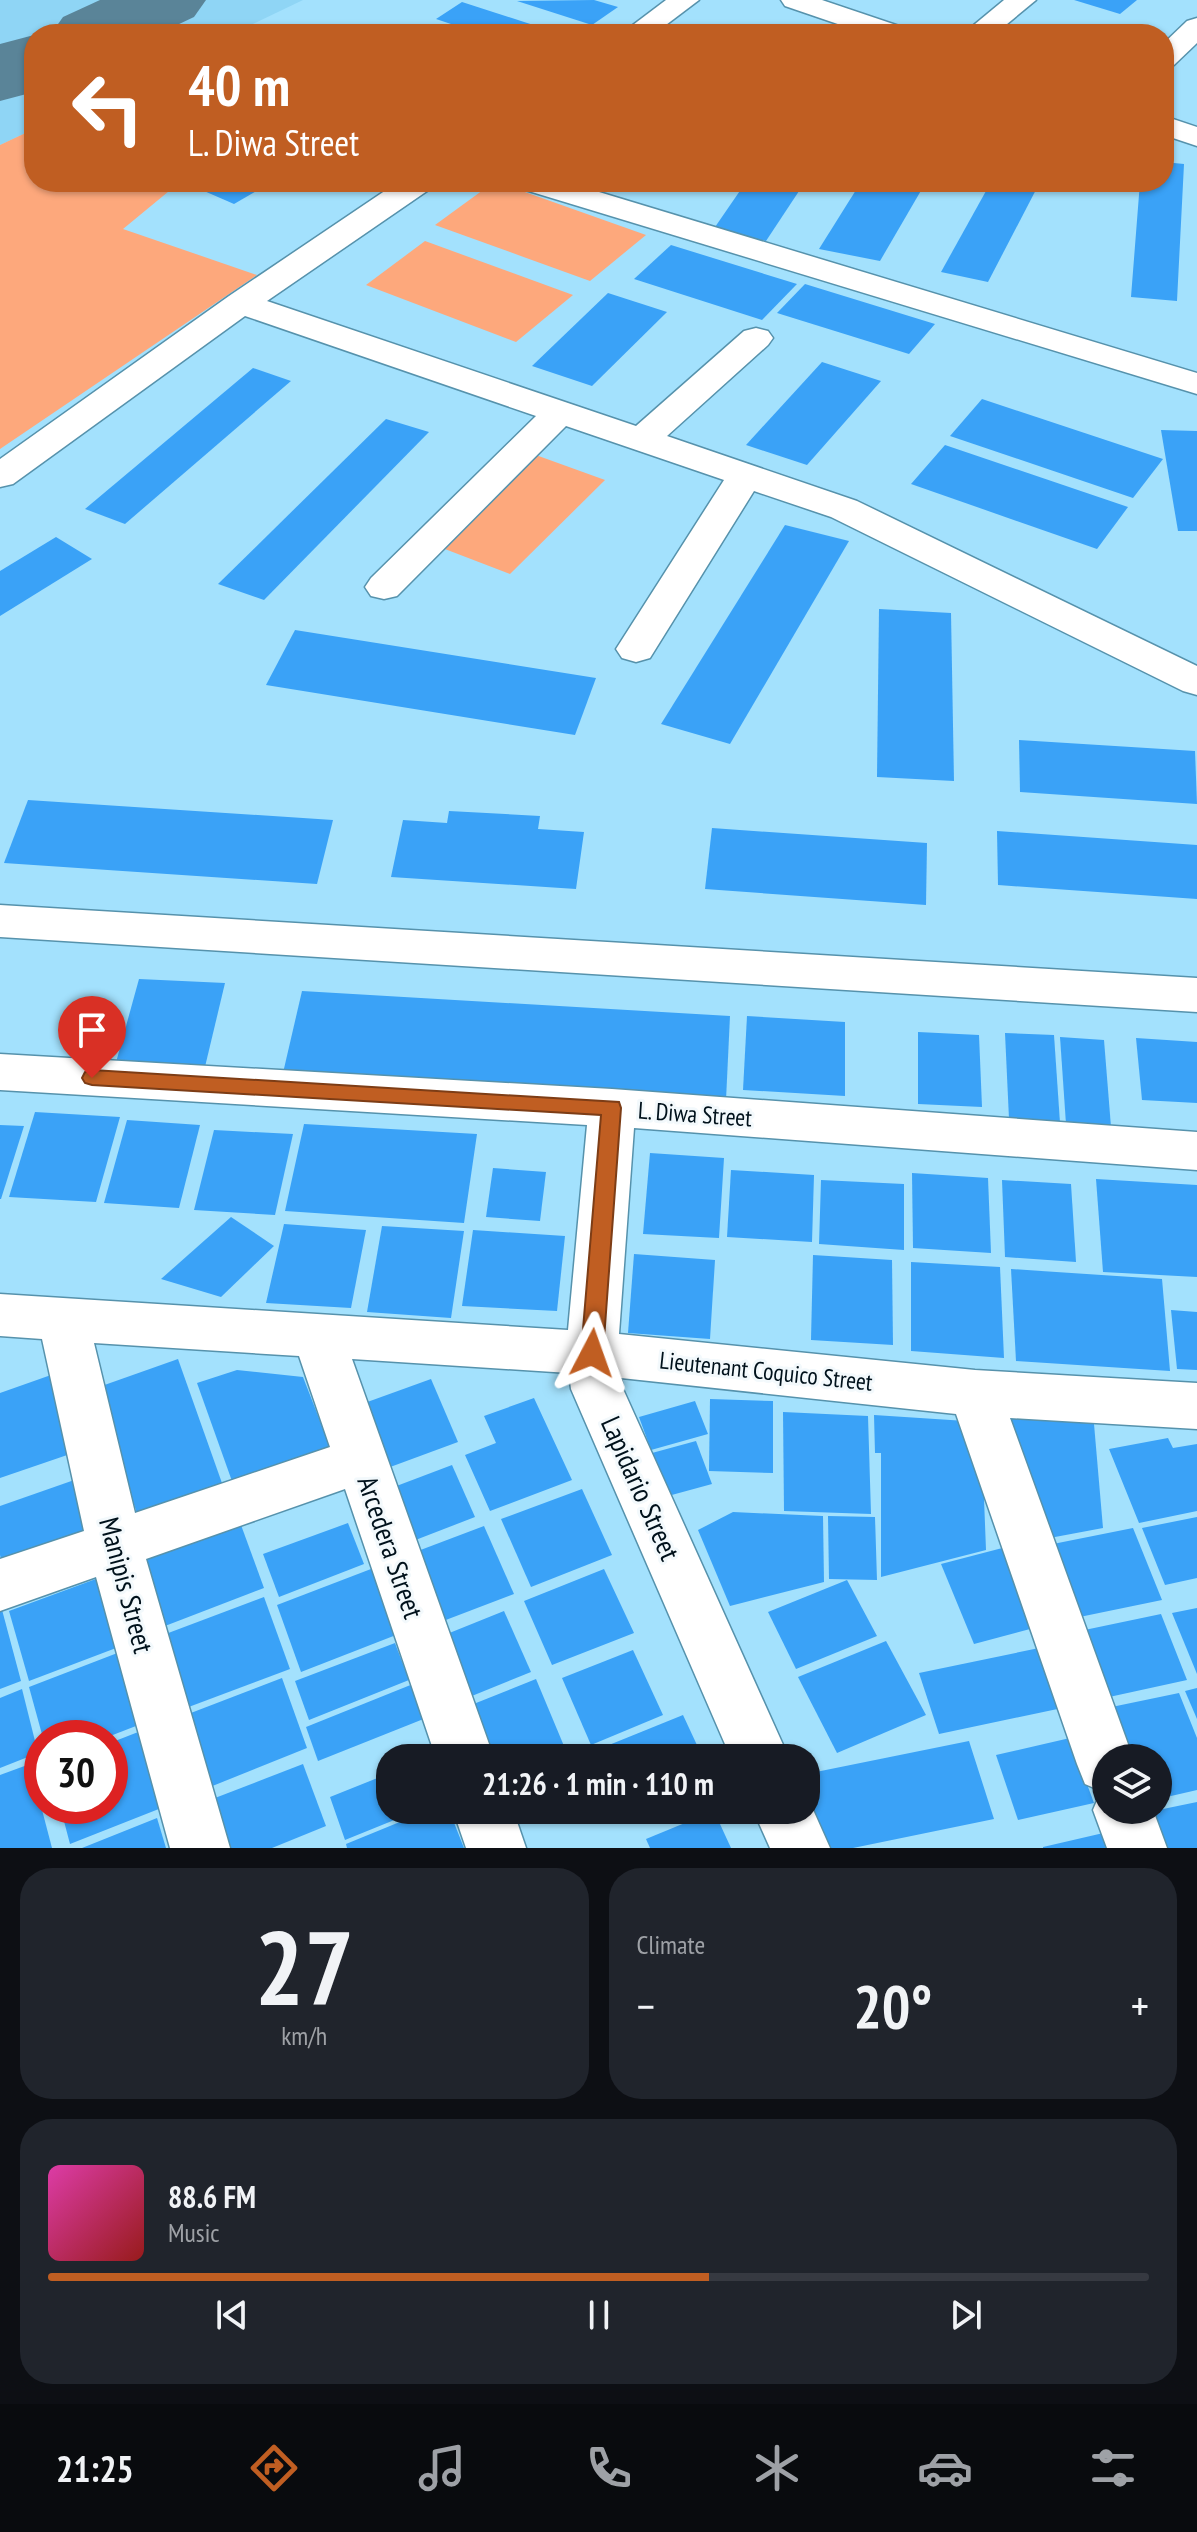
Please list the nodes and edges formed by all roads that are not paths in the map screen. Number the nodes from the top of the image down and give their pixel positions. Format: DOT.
graph roads {
  1 [pos="685,0"];
  2 [pos="1022,0"];
  3 [pos="816,3"];
  4 [pos="650,24"];
  5 [pos="870,24"];
  6 [pos="990,24"];
  7 [pos="1197,27"];
  8 [pos="1174,49"];
  9 [pos="1174,129"];
  10 [pos="1197,137"];
  11 [pos="404,192"];
  12 [pos="566,192"];
  13 [pos="241,303"];
  14 [pos="756,338"];
  15 [pos="1197,384"];
  16 [pos="560,412"];
  17 [pos="642,440"];
  18 [pos="746,475"];
  19 [pos="0,476"];
  20 [pos="384,587"];
  21 [pos="636,649"];
  22 [pos="1197,682"];
  23 [pos="0,921"];
  24 [pos="1197,995"];
  25 [pos="0,1072"];
  26 [pos="612,1108"];
  27 [pos="1197,1151"];
  28 [pos="0,1315"];
  29 [pos="63,1319"];
  30 [pos="318,1336"];
  31 [pos="592,1353"];
  32 [pos="975,1393"];
  33 [pos="1197,1406"];
  34 [pos="361,1460"];
  35 [pos="115,1545"];
  36 [pos="0,1585"];
  37 [pos="460,1744"];
  38 [pos="754,1744"];
  39 [pos="1099,1744"];
  40 [pos="488,1824"];
  41 [pos="789,1824"];
  42 [pos="1128,1824"];
  43 [pos="200,1848"];
  44 [pos="496,1848"];
  45 [pos="800,1848"];
  46 [pos="1137,1848"];
  1 -- 4 [label="street"];
  2 -- 6 [label="street"];
  3 -- 5 [label="street"];
  7 -- 8 [label="street"];
  9 -- 10 [label="street"];
  11 -- 13 [label="street"];
  12 -- 15 [label="street"];
  13 -- 16 [label="street"];
  13 -- 19 [label="street"];
  14 -- 17 [label="street"];
  16 -- 17 [label="street"];
  16 -- 20 [label="street"];
  17 -- 18 [label="street"];
  18 -- 21 [label="street"];
  18 -- 22 [label="street"];
  23 -- 24 [label="street"];
  25 -- 26 [label="street, L. Diwa Street"];
  26 -- 27 [label="street, L. Diwa Street"];
  26 -- 31 [label="street, Lapidario Street"];
  28 -- 29 [label="street, Lieutenant Coquico Street"];
  29 -- 30 [label="street, Lieutenant Coquico Street"];
  29 -- 35 [label="street, Manipis Street"];
  30 -- 31 [label="street, Lieutenant Coquico Street"];
  30 -- 34 [label="street, Arcedera Street"];
  31 -- 32 [label="street, Lieutenant Coquico Street"];
  31 -- 38 [label="street, Lapidario Street"];
  32 -- 33 [label="street, Lieutenant Coquico Street"];
  32 -- 39 [label="street"];
  34 -- 35 [label="street"];
  34 -- 37 [label="street, Arcedera Street"];
  35 -- 36 [label="street"];
  35 -- 43 [label="street, Manipis Street"];
  40 -- 44 [label="street"];
  41 -- 45 [label="street"];
  42 -- 46 [label="street"];
}
